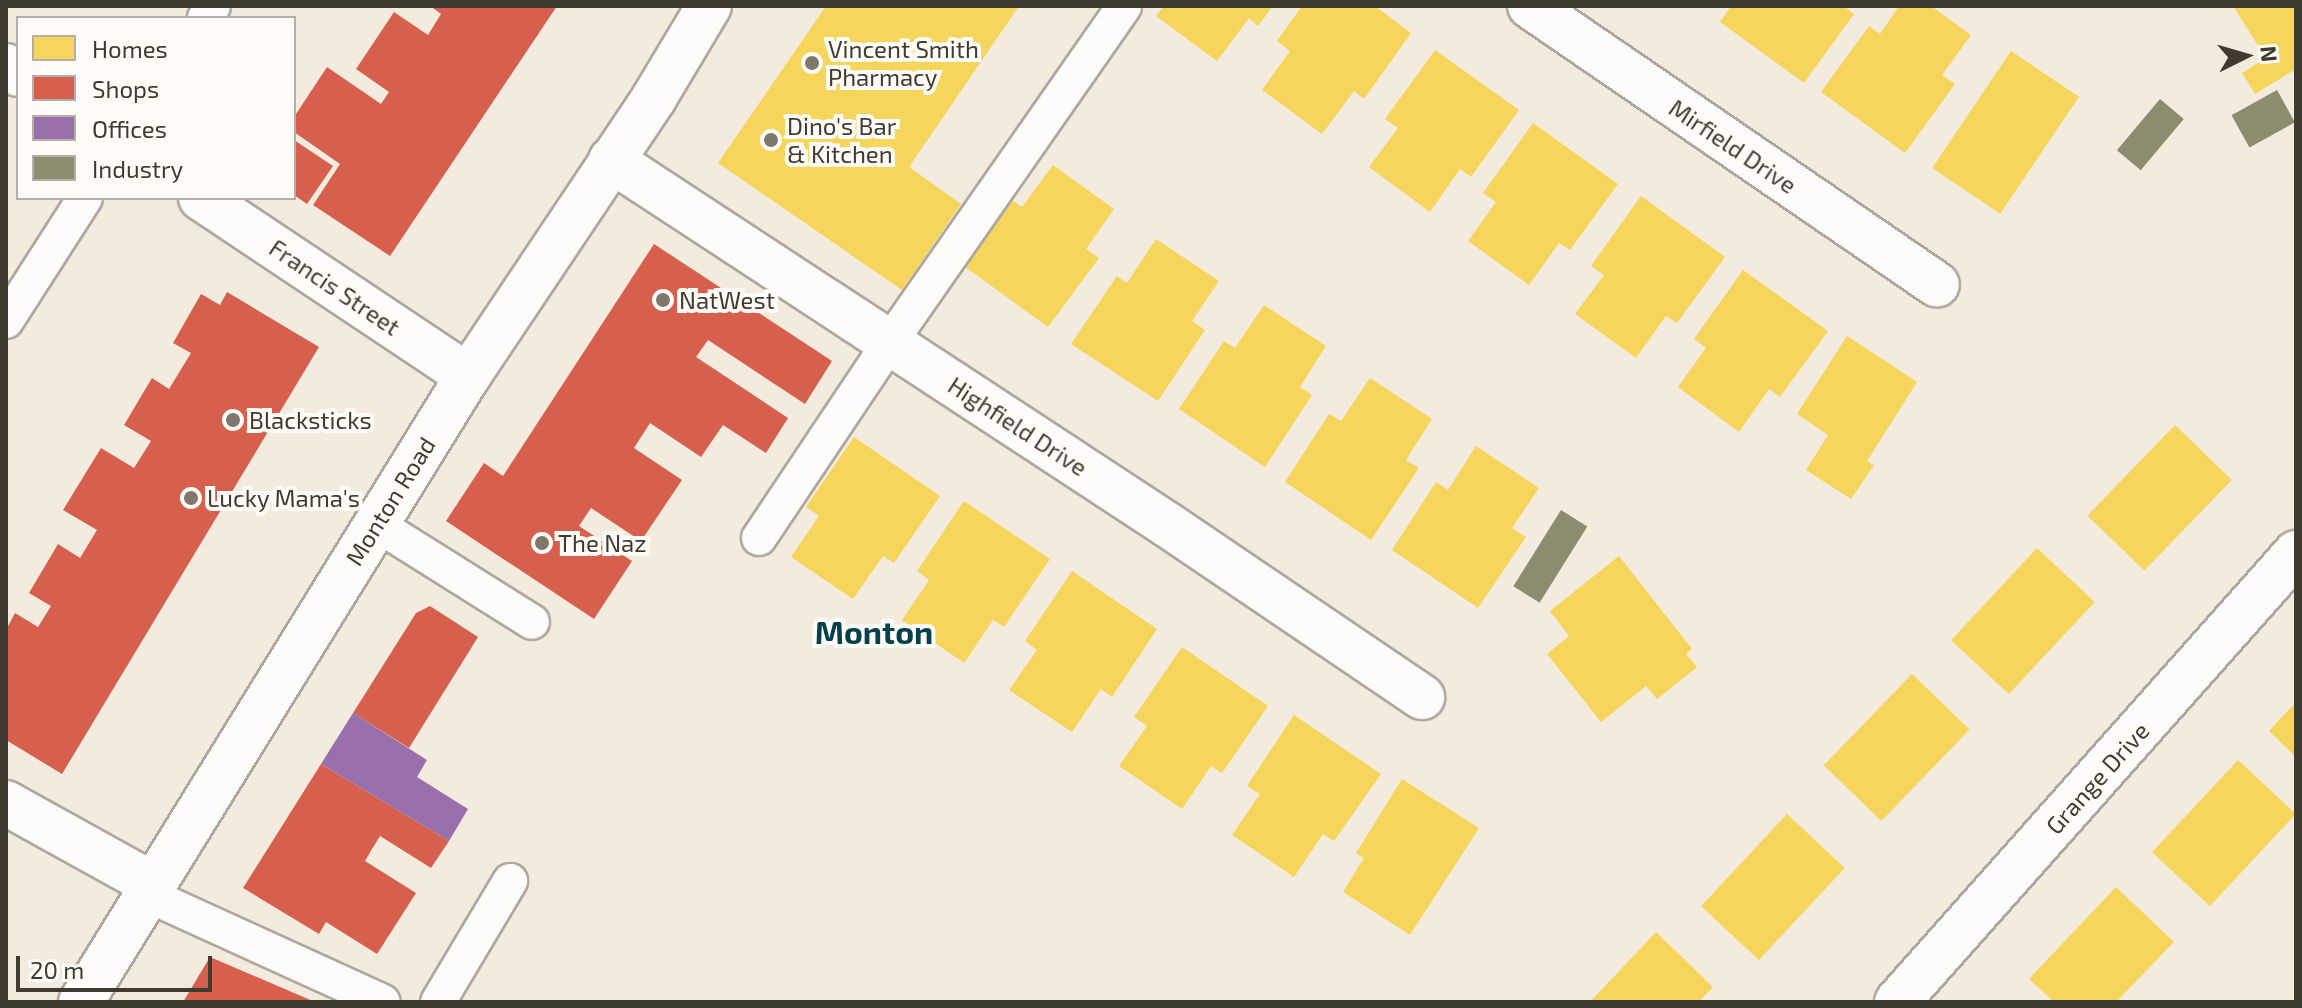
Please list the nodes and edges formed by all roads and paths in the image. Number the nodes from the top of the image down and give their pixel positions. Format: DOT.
graph roads {
  1 [pos="709,6"];
  2 [pos="1124,6"];
  3 [pos="1530,6"];
  4 [pos="611,160"];
  5 [pos="84,200"];
  6 [pos="204,200"];
  7 [pos="1937,285"];
  8 [pos="6,321"];
  9 [pos="890,342"];
  10 [pos="468,376"];
  11 [pos="376,524"];
  12 [pos="759,538"];
  13 [pos="2296,553"];
  14 [pos="532,622"];
  15 [pos="1422,697"];
  16 [pos="6,803"];
  17 [pos="510,881"];
  18 [pos="149,889"];
  19 [pos="81,1002"];
  20 [pos="383,1002"];
  21 [pos="438,1002"];
  22 [pos="1897,1002"];
  1 -- 4 [label="street, Monton Road"];
  2 -- 9 [label="lane"];
  3 -- 7 [label="street, Mirfield Drive"];
  4 -- 9 [label="street, Highfield Drive"];
  4 -- 10 [label="street, Monton Road"];
  5 -- 8 [label="lane"];
  6 -- 10 [label="street, Francis Street"];
  9 -- 12 [label="lane"];
  9 -- 15 [label="street, Highfield Drive"];
  10 -- 11 [label="street, Monton Road"];
  11 -- 14 [label="lane"];
  11 -- 18 [label="street, Monton Road"];
  13 -- 22 [label="street, Grange Drive"];
  16 -- 18 [label="street"];
  17 -- 21 [label="lane"];
  18 -- 19 [label="street, Monton Road"];
  18 -- 20 [label="lane"];
}
